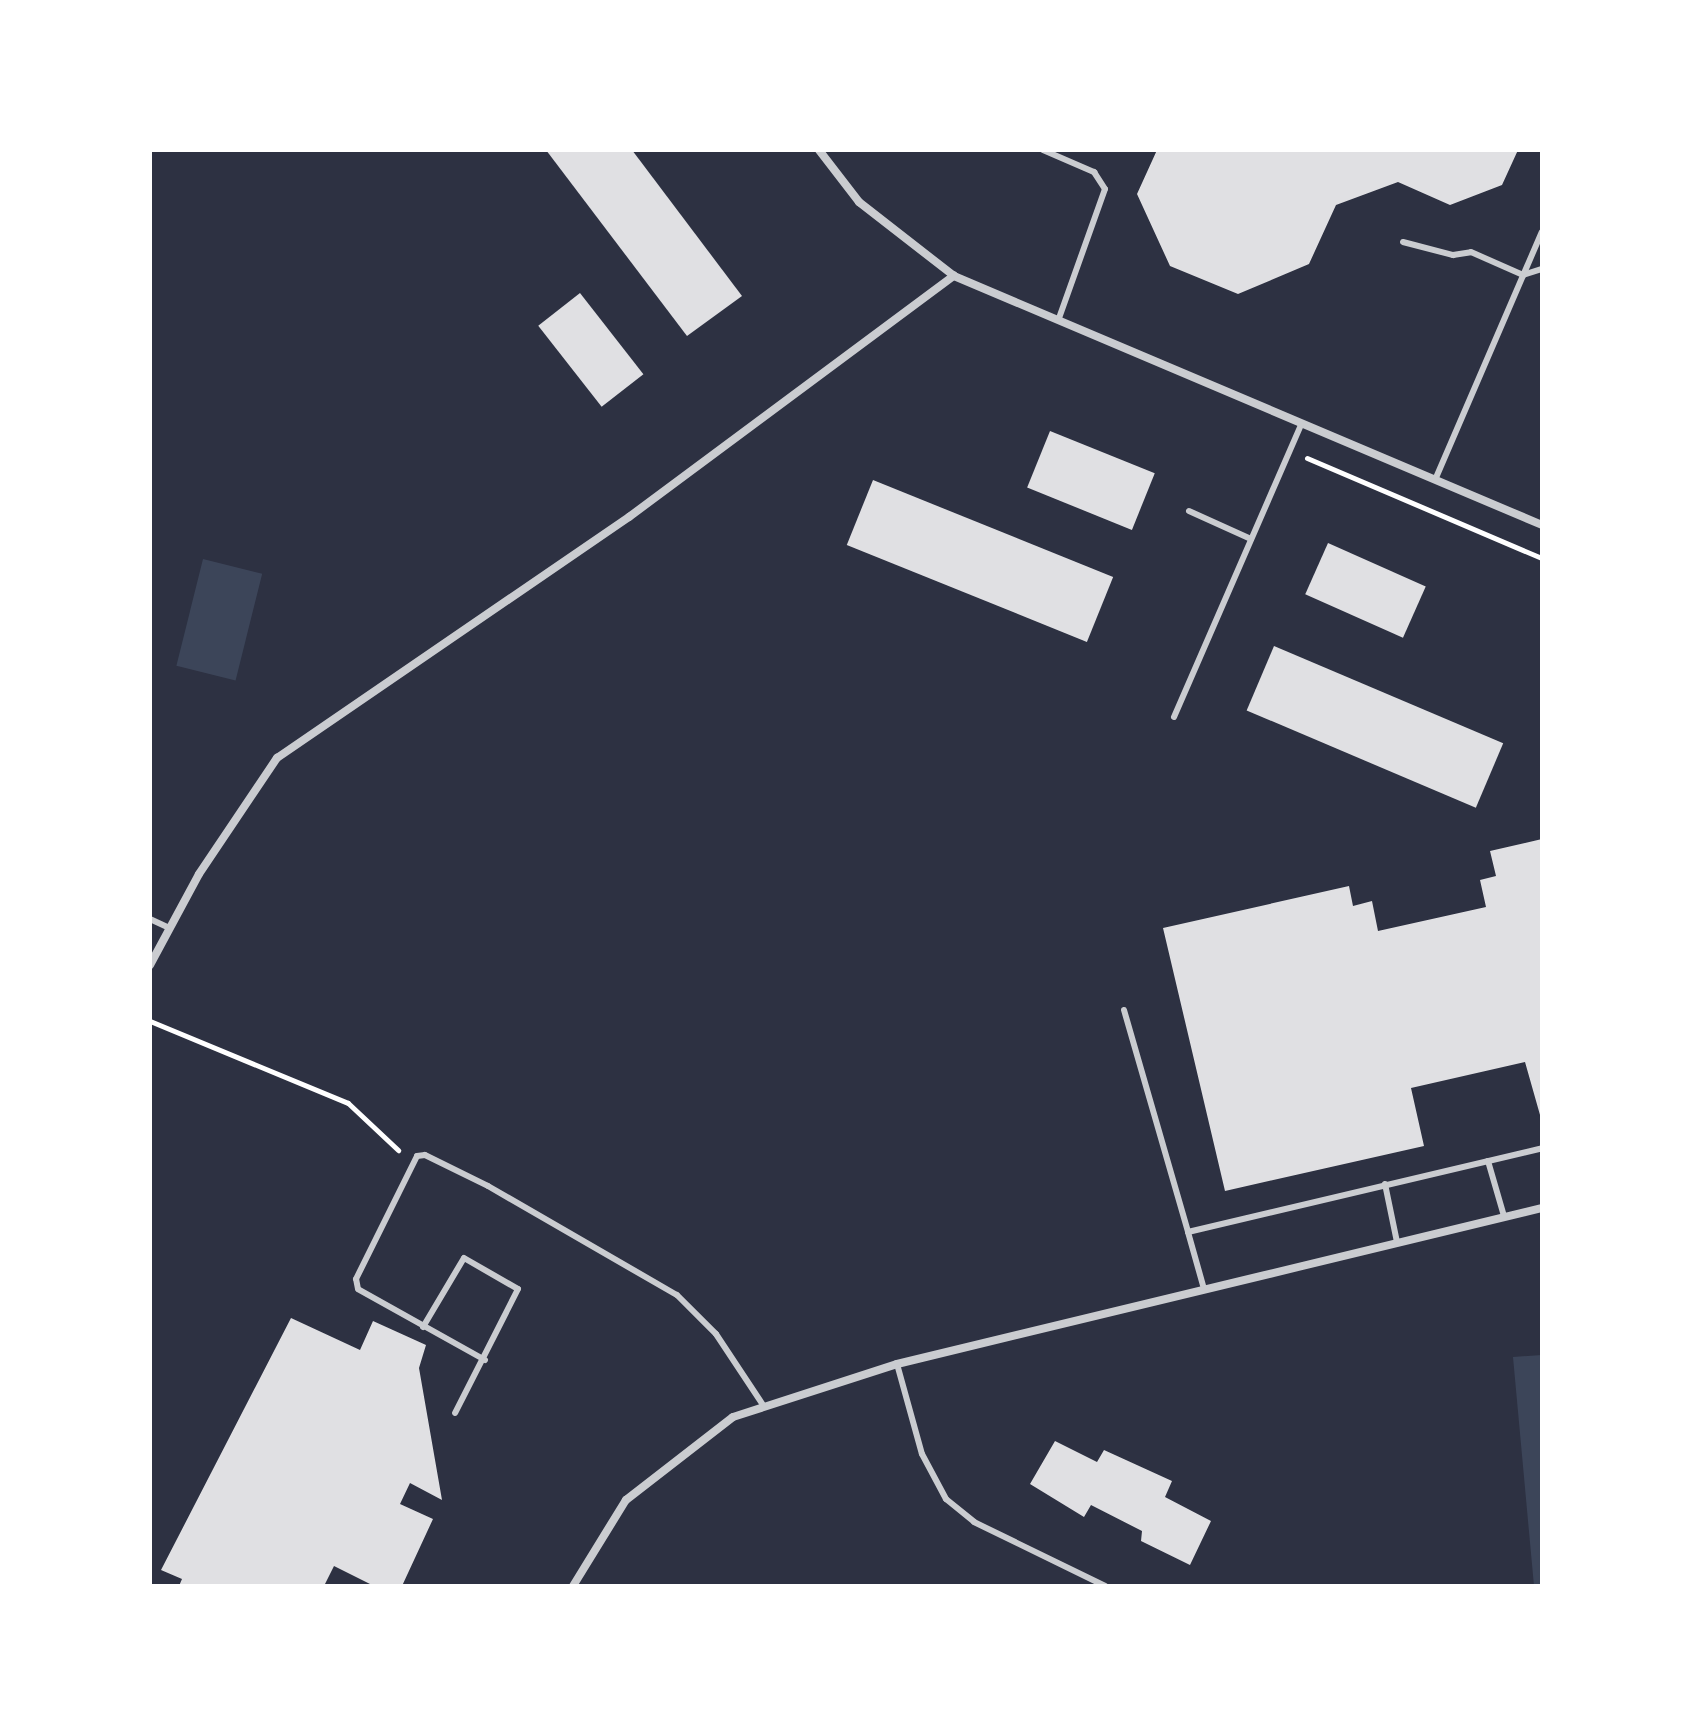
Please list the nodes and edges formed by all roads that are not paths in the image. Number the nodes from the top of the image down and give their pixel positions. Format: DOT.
graph roads {
  1 [pos="819,150"];
  2 [pos="1043,150"];
  3 [pos="1542,232"];
  4 [pos="1403,242"];
  5 [pos="1542,269"];
  6 [pos="1523,275"];
  7 [pos="954,276"];
  8 [pos="1059,318"];
  9 [pos="1301,425"];
  10 [pos="1435,480"];
  11 [pos="1189,511"];
  12 [pos="1542,525"];
  13 [pos="1251,539"];
  14 [pos="1174,717"];
  15 [pos="150,919"];
  16 [pos="167,927"];
  17 [pos="150,965"];
  18 [pos="1124,1010"];
  19 [pos="1542,1148"];
  20 [pos="1488,1161"];
  21 [pos="1385,1184"];
  22 [pos="1542,1208"];
  23 [pos="1504,1216"];
  24 [pos="1188,1232"];
  25 [pos="1397,1242"];
  26 [pos="1204,1289"];
  27 [pos="423,1327"];
  28 [pos="485,1360"];
  29 [pos="897,1364"];
  30 [pos="763,1405"];
  31 [pos="455,1413"];
  32 [pos="573,1586"];
  33 [pos="1105,1586"];
  1 -- 7 [label="street"];
  2 -- 8 [label="lane"];
  3 -- 6 [label="lane"];
  4 -- 6 [label="lane"];
  5 -- 6 [label="lane"];
  6 -- 10 [label="lane"];
  7 -- 8 [label="street"];
  7 -- 16 [label="street"];
  8 -- 9 [label="street"];
  9 -- 10 [label="street"];
  9 -- 13 [label="lane"];
  10 -- 12 [label="street"];
  11 -- 13 [label="lane"];
  13 -- 14 [label="lane"];
  15 -- 16 [label="lane"];
  16 -- 17 [label="street"];
  18 -- 24 [label="lane"];
  19 -- 20 [label="lane"];
  20 -- 21 [label="lane"];
  20 -- 23 [label="lane"];
  21 -- 24 [label="lane"];
  21 -- 25 [label="lane"];
  22 -- 23 [label="street"];
  23 -- 25 [label="street"];
  24 -- 26 [label="lane"];
  25 -- 26 [label="street"];
  26 -- 29 [label="street"];
  27 -- 28 [label="lane"];
  27 -- 28 [label="lane"];
  27 -- 30 [label="lane"];
  28 -- 31 [label="lane"];
  29 -- 30 [label="street"];
  29 -- 33 [label="lane"];
  30 -- 32 [label="street"];
}
